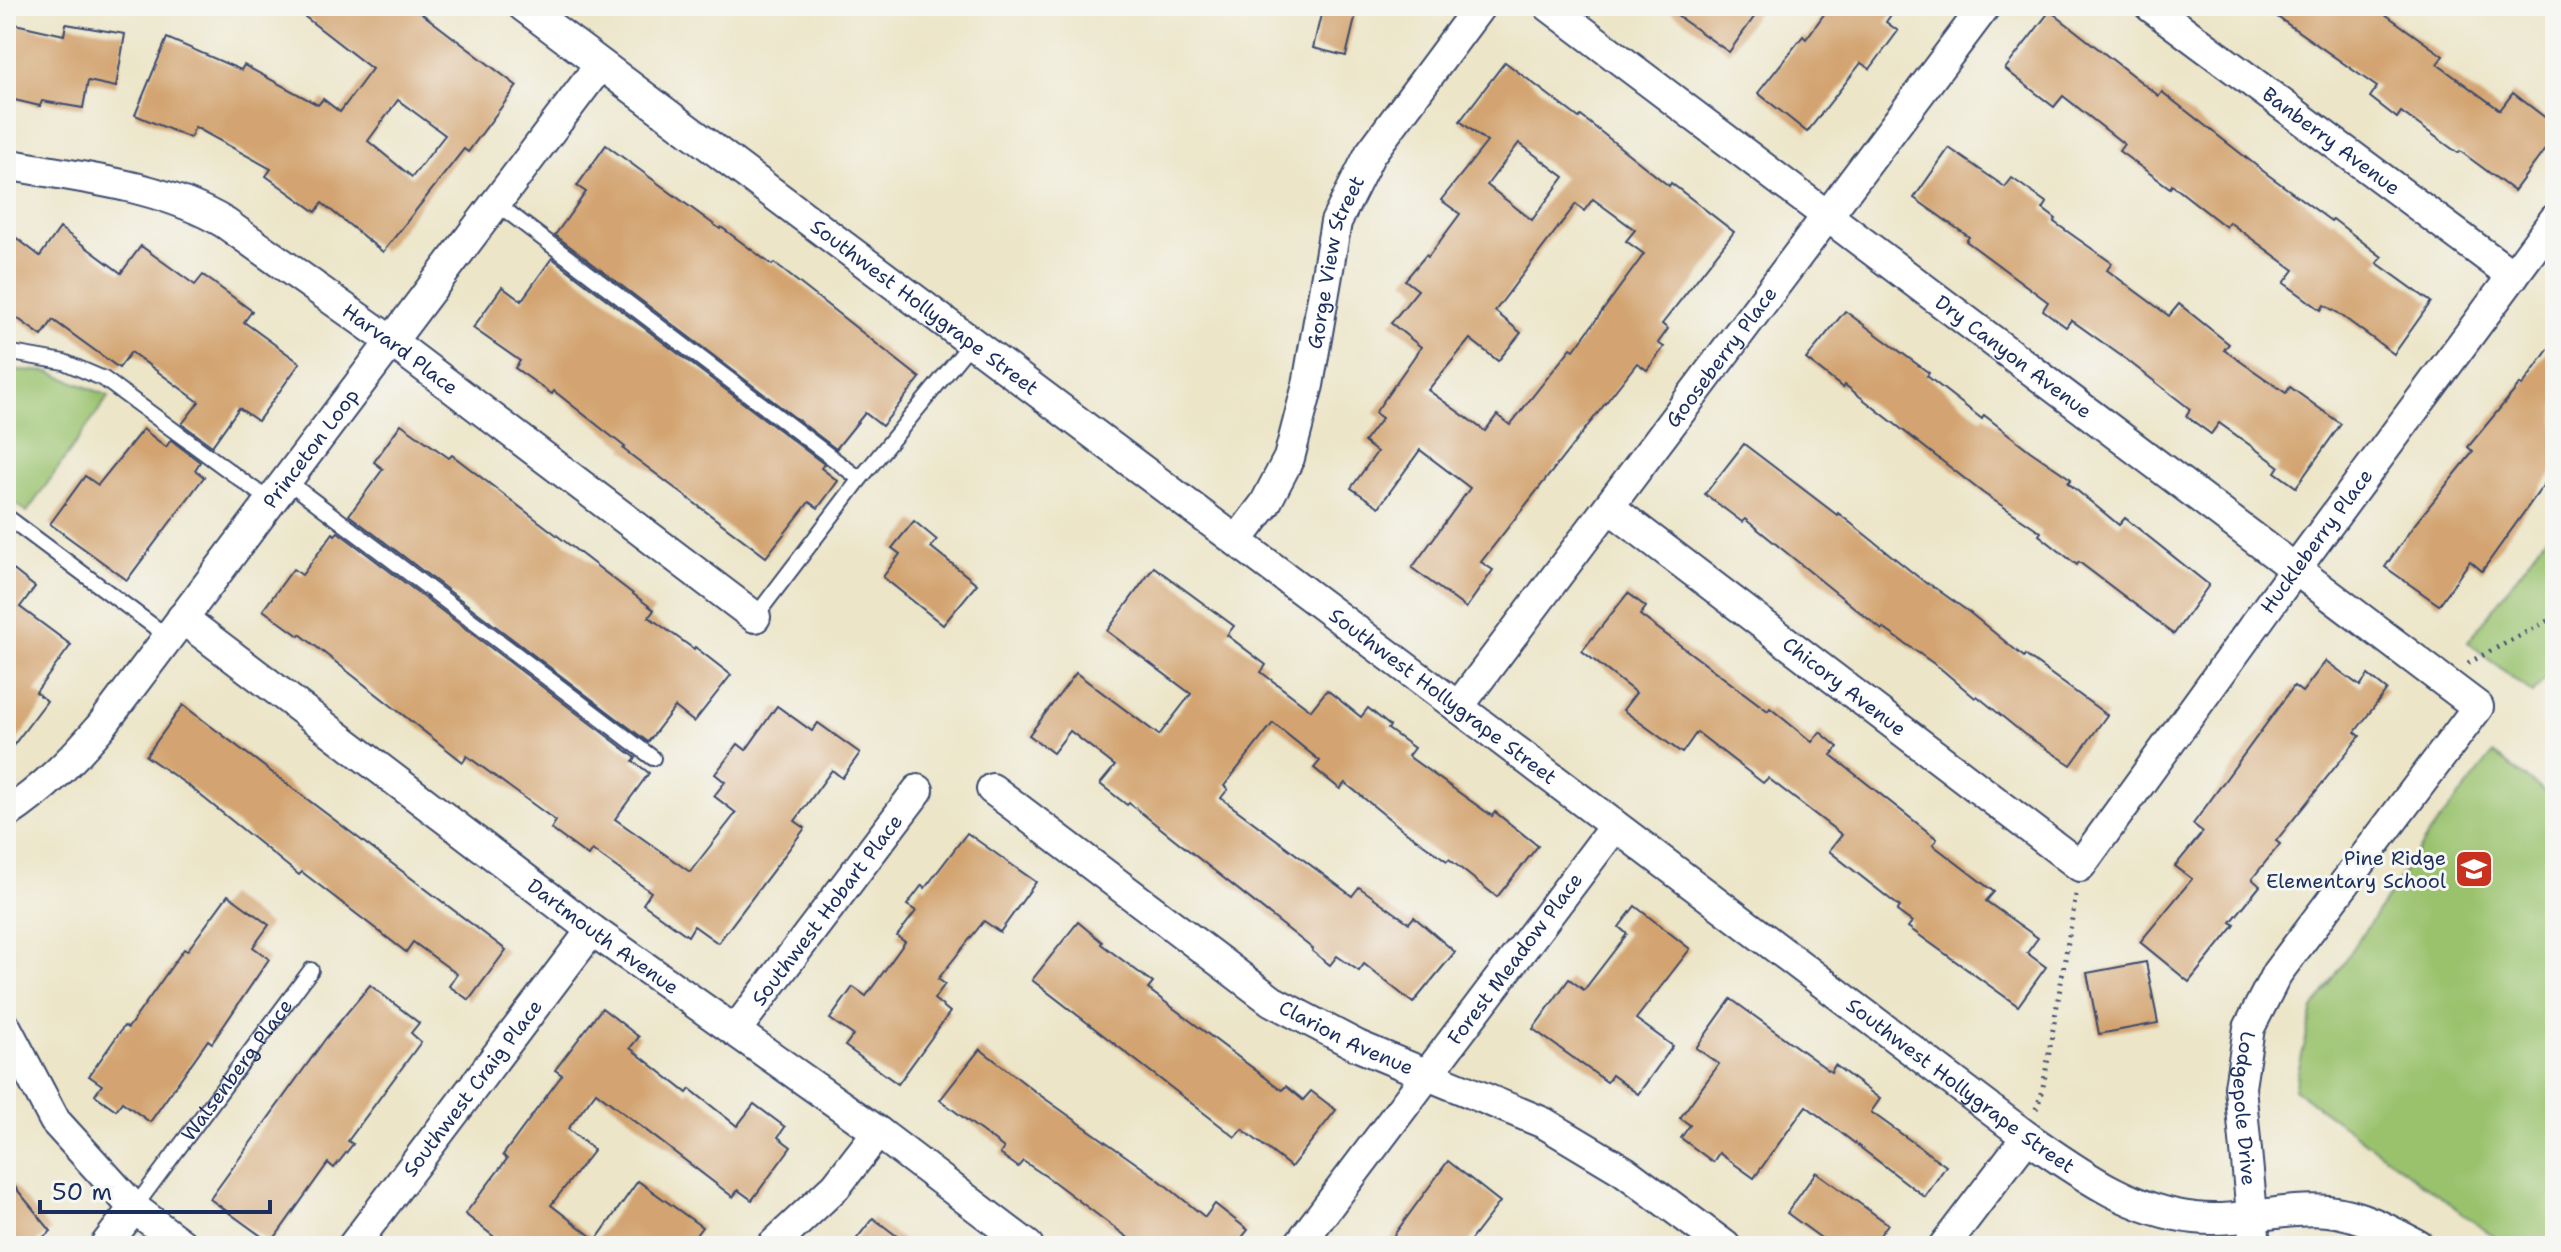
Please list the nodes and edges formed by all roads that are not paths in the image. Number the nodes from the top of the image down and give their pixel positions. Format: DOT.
graph roads {
  1 [pos="523,6"];
  2 [pos="1480,6"];
  3 [pos="1549,6"];
  4 [pos="1985,6"];
  5 [pos="2150,6"];
  6 [pos="600,65"];
  7 [pos="6,164"];
  8 [pos="496,203"];
  9 [pos="1827,215"];
  10 [pos="2555,219"];
  11 [pos="2513,276"];
  12 [pos="392,342"];
  13 [pos="972,342"];
  14 [pos="6,352"];
  15 [pos="860,479"];
  16 [pos="278,491"];
  17 [pos="1609,507"];
  18 [pos="6,516"];
  19 [pos="1237,541"];
  20 [pos="2296,568"];
  21 [pos="755,617"];
  22 [pos="175,627"];
  23 [pos="1458,707"];
  24 [pos="2478,707"];
  25 [pos="653,758"];
  26 [pos="992,789"];
  27 [pos="918,790"];
  28 [pos="6,814"];
  29 [pos="1615,826"];
  30 [pos="2080,866"];
  31 [pos="592,930"];
  32 [pos="311,970"];
  33 [pos="6,1028"];
  34 [pos="735,1031"];
  35 [pos="1429,1074"];
  36 [pos="878,1132"];
  37 [pos="2027,1137"];
  38 [pos="134,1208"];
  39 [pos="2253,1216"];
  40 [pos="105,1246"];
  41 [pos="184,1246"];
  42 [pos="353,1246"];
  43 [pos="772,1246"];
  44 [pos="1028,1246"];
  45 [pos="1298,1246"];
  46 [pos="1725,1246"];
  47 [pos="1944,1246"];
  48 [pos="2255,1246"];
  49 [pos="2419,1246"];
  1 -- 6 [label="street, Southwest Hollygrape Street"];
  2 -- 19 [label="street, Gorge View Street"];
  3 -- 9 [label="street, Dry Canyon Avenue"];
  4 -- 9 [label="street, Gooseberry Place"];
  5 -- 11 [label="street, Banberry Avenue"];
  6 -- 8 [label="street, Princeton Loop"];
  6 -- 13 [label="street, Southwest Hollygrape Street"];
  7 -- 12 [label="street, Harvard Place"];
  8 -- 12 [label="street, Princeton Loop"];
  8 -- 15 [label="lane"];
  9 -- 17 [label="street, Gooseberry Place"];
  9 -- 20 [label="street, Dry Canyon Avenue"];
  10 -- 11 [label="street, Huckleberry Place"];
  11 -- 20 [label="street, Huckleberry Place"];
  12 -- 16 [label="street, Princeton Loop"];
  12 -- 21 [label="street, Harvard Place"];
  13 -- 15 [label="lane"];
  13 -- 19 [label="street, Southwest Hollygrape Street"];
  14 -- 16 [label="lane"];
  15 -- 21 [label="lane"];
  16 -- 22 [label="street, Princeton Loop"];
  16 -- 25 [label="lane"];
  17 -- 23 [label="street, Gooseberry Place"];
  17 -- 30 [label="street, Chicory Avenue"];
  18 -- 22 [label="lane"];
  19 -- 23 [label="street, Southwest Hollygrape Street"];
  20 -- 24 [label="street, Dry Canyon Avenue"];
  20 -- 30 [label="street, Huckleberry Place"];
  22 -- 28 [label="street, Princeton Loop"];
  22 -- 31 [label="street, Dartmouth Avenue"];
  23 -- 29 [label="street, Southwest Hollygrape Street"];
  24 -- 39 [label="street, Lodgepole Drive"];
  26 -- 35 [label="street, Clarion Avenue"];
  27 -- 34 [label="street, Southwest Hobart Place"];
  29 -- 35 [label="street, Forest Meadow Place"];
  29 -- 37 [label="street, Southwest Hollygrape Street"];
  31 -- 34 [label="street, Dartmouth Avenue"];
  31 -- 42 [label="street, Southwest Craig Place"];
  32 -- 38 [label="lane, Walsenberg Place"];
  33 -- 38 [label="street"];
  34 -- 36 [label="street, Dartmouth Avenue"];
  35 -- 45 [label="street, Forest Meadow Place"];
  35 -- 46 [label="street, Clarion Avenue"];
  36 -- 43 [label="street"];
  36 -- 44 [label="street, Dartmouth Avenue"];
  37 -- 39 [label="street, Southwest Hollygrape Street"];
  37 -- 47 [label="street"];
  38 -- 40 [label="street, Walsenberg Place"];
  38 -- 41 [label="street"];
  39 -- 48 [label="street, Lodgepole Drive"];
  39 -- 49 [label="street, Southwest Hollygrape Street"];
}
